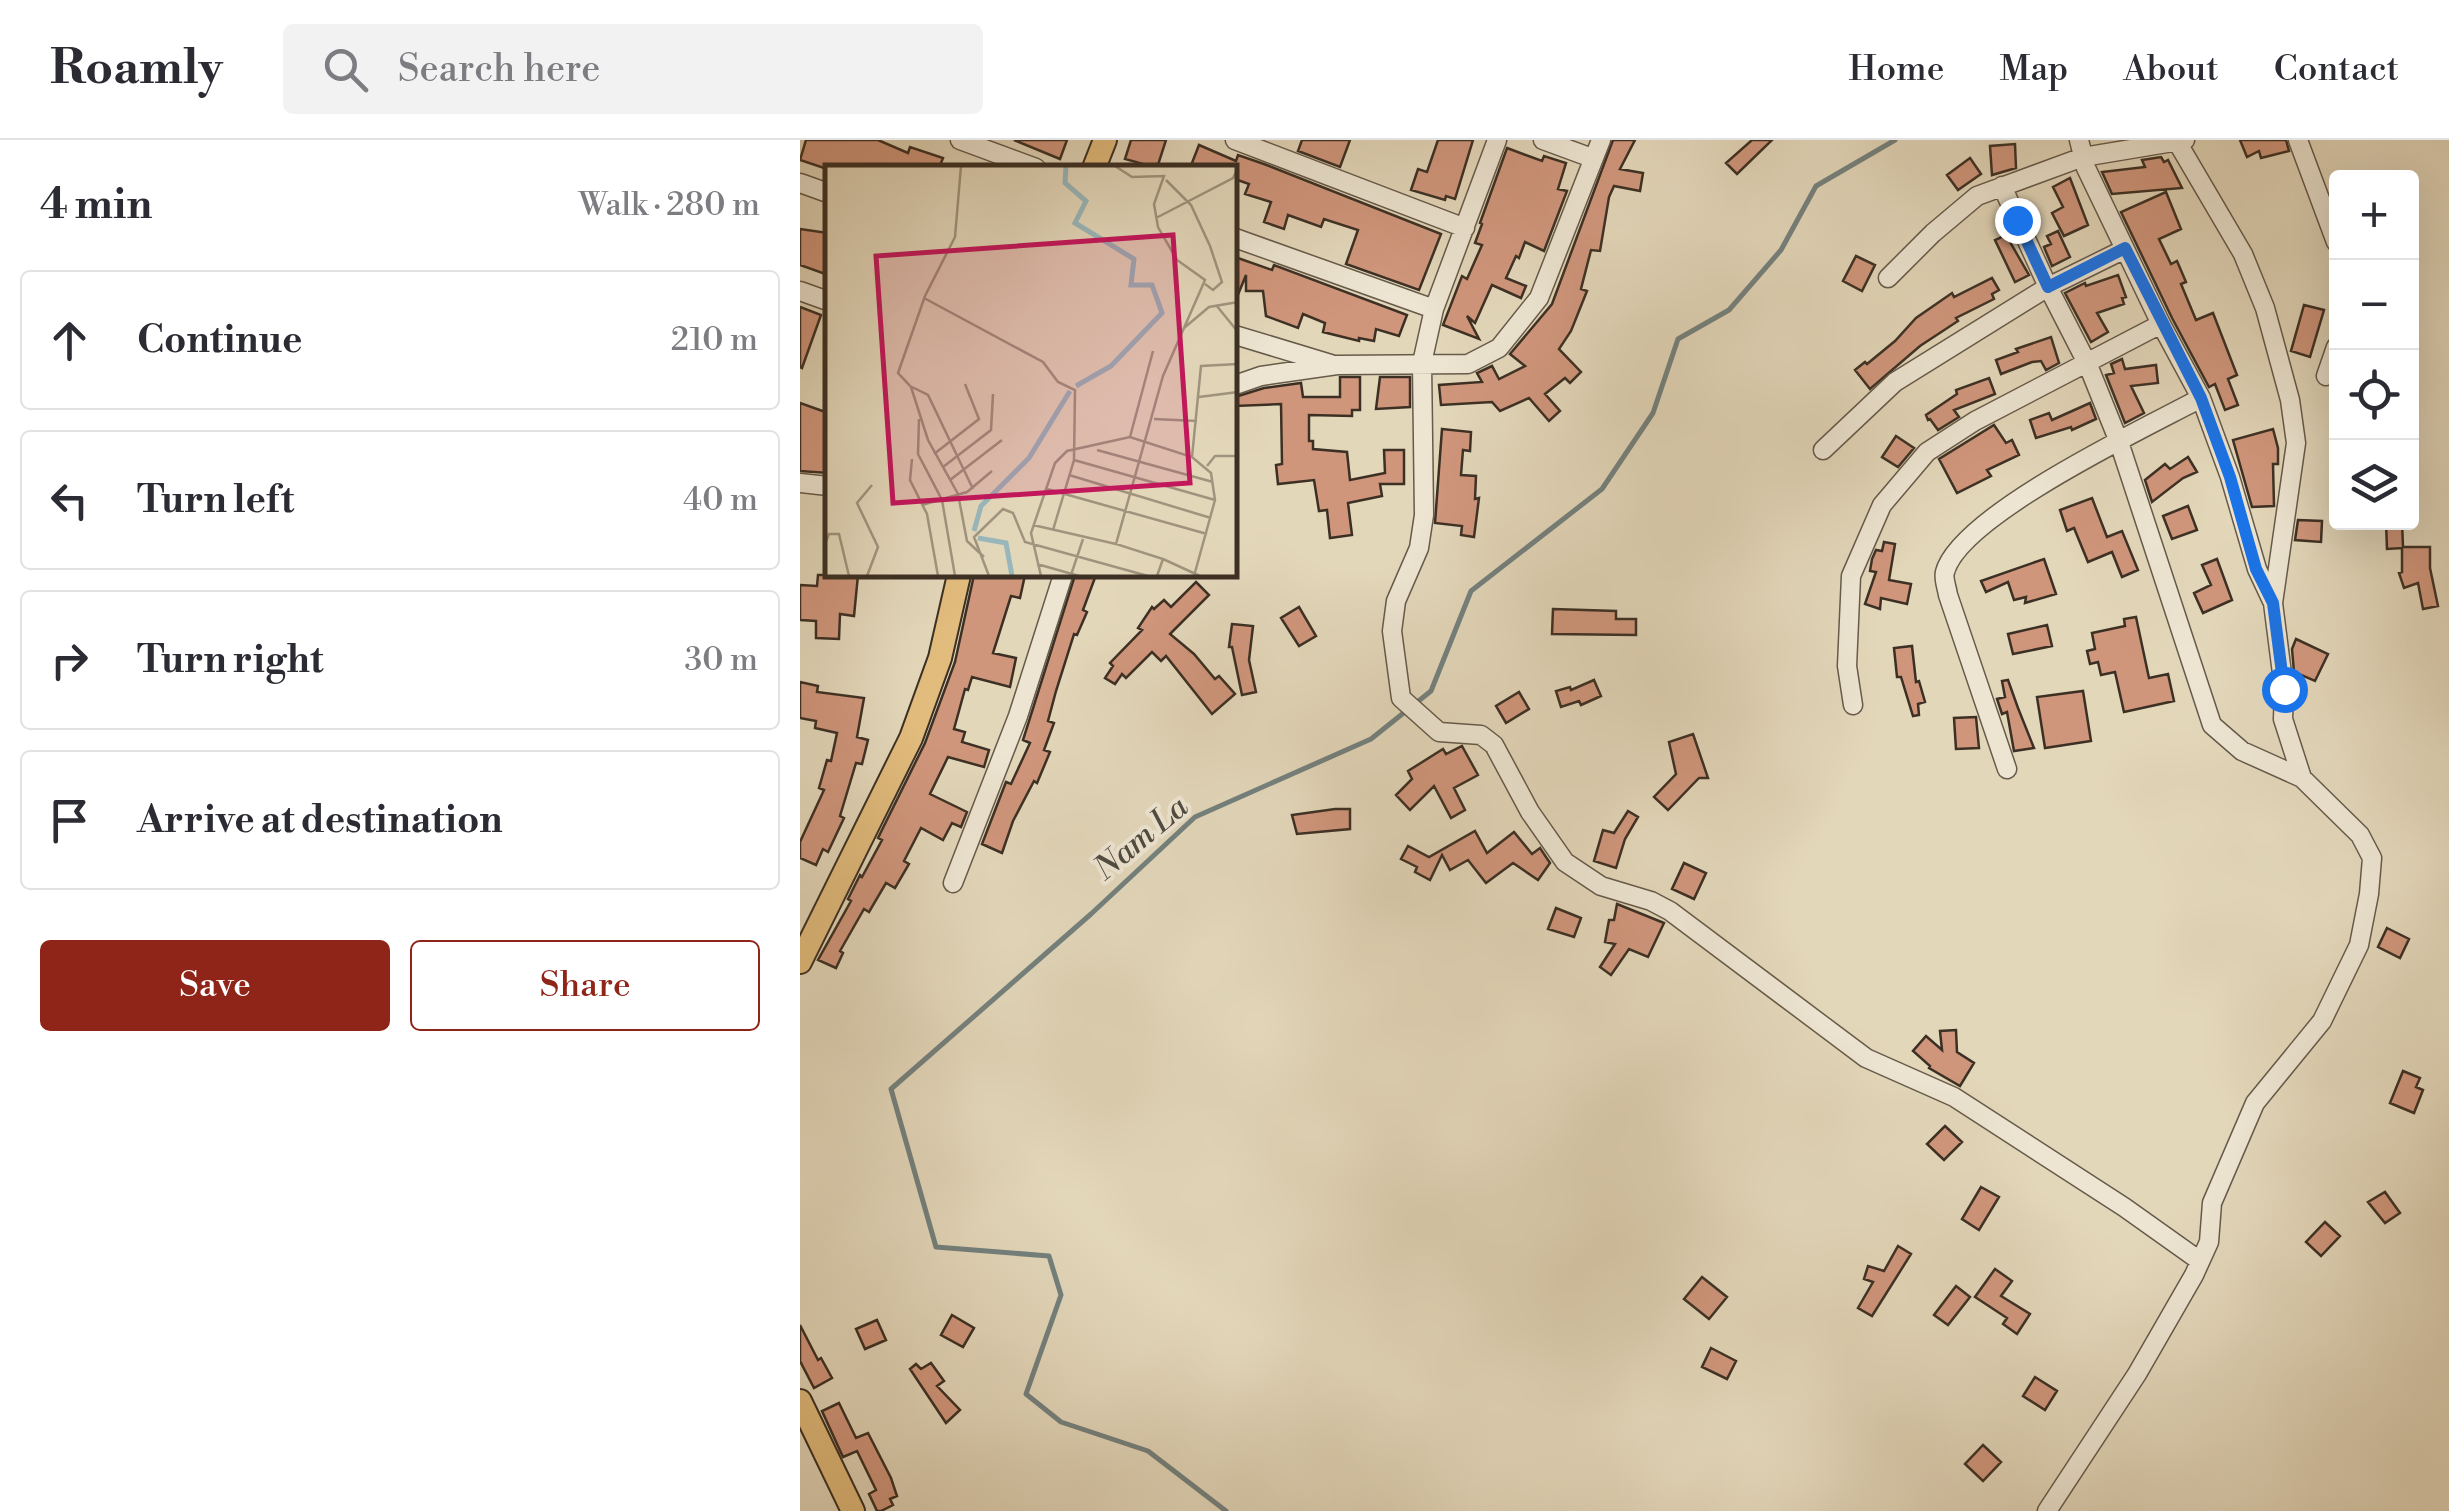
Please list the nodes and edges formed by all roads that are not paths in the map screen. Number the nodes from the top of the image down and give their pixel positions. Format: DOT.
graph roads {
  1 [pos="960,140"];
  2 [pos="1105,140"];
  3 [pos="1235,140"];
  4 [pos="1498,140"];
  5 [pos="1543,140"];
  6 [pos="1601,140"];
  7 [pos="2179,140"];
  8 [pos="2298,140"];
  9 [pos="2081,149"];
  10 [pos="1592,158"];
  11 [pos="1028,165"];
  12 [pos="1095,165"];
  13 [pos="800,182"];
  14 [pos="2002,186"];
  15 [pos="825,192"];
  16 [pos="2329,223"];
  17 [pos="1465,228"];
  18 [pos="1238,239"];
  19 [pos="2125,248"];
  20 [pos="1888,278"];
  21 [pos="2048,287"];
  22 [pos="800,290"];
  23 [pos="825,301"];
  24 [pos="1434,309"];
  25 [pos="2161,324"];
  26 [pos="1238,336"];
  27 [pos="2335,350"];
  28 [pos="1422,362"];
  29 [pos="1337,365"];
  30 [pos="2088,365"];
  31 [pos="2326,376"];
  32 [pos="1238,384"];
  33 [pos="2201,398"];
  34 [pos="2119,442"];
  35 [pos="1823,450"];
  36 [pos="800,483"];
  37 [pos="825,486"];
  38 [pos="958,578"];
  39 [pos="1062,578"];
  40 [pos="2273,603"];
  41 [pos="1852,706"];
  42 [pos="2007,770"];
  43 [pos="2302,778"];
  44 [pos="953,883"];
  45 [pos="800,962"];
  46 [pos="2200,1261"];
  47 [pos="800,1401"];
  48 [pos="853,1511"];
  49 [pos="2048,1511"];
  1 -- 11 [label="street"];
  2 -- 12 [label="main road"];
  3 -- 17 [label="street"];
  4 -- 17 [label="street"];
  5 -- 10 [label="street"];
  6 -- 10 [label="street"];
  7 -- 9 [label="street"];
  7 -- 40 [label="street"];
  8 -- 16 [label="street"];
  9 -- 14 [label="street"];
  9 -- 19 [label="street"];
  10 -- 28 [label="street"];
  13 -- 15 [label="street"];
  14 -- 20 [label="street"];
  14 -- 21 [label="street"];
  17 -- 24 [label="street"];
  18 -- 24 [label="street"];
  19 -- 21 [label="street"];
  19 -- 25 [label="street"];
  21 -- 30 [label="street"];
  21 -- 35 [label="street"];
  22 -- 23 [label="street"];
  24 -- 28 [label="street"];
  25 -- 30 [label="street"];
  25 -- 33 [label="street"];
  26 -- 29 [label="street"];
  27 -- 31 [label="street"];
  28 -- 29 [label="street"];
  28 -- 46 [label="street"];
  29 -- 32 [label="street"];
  30 -- 34 [label="street"];
  30 -- 41 [label="street"];
  33 -- 34 [label="street"];
  33 -- 40 [label="street"];
  34 -- 42 [label="street"];
  34 -- 43 [label="street"];
  36 -- 37 [label="street"];
  38 -- 45 [label="main road"];
  39 -- 44 [label="street"];
  40 -- 43 [label="street"];
  43 -- 46 [label="street"];
  46 -- 49 [label="street"];
  47 -- 48 [label="main road"];
}
